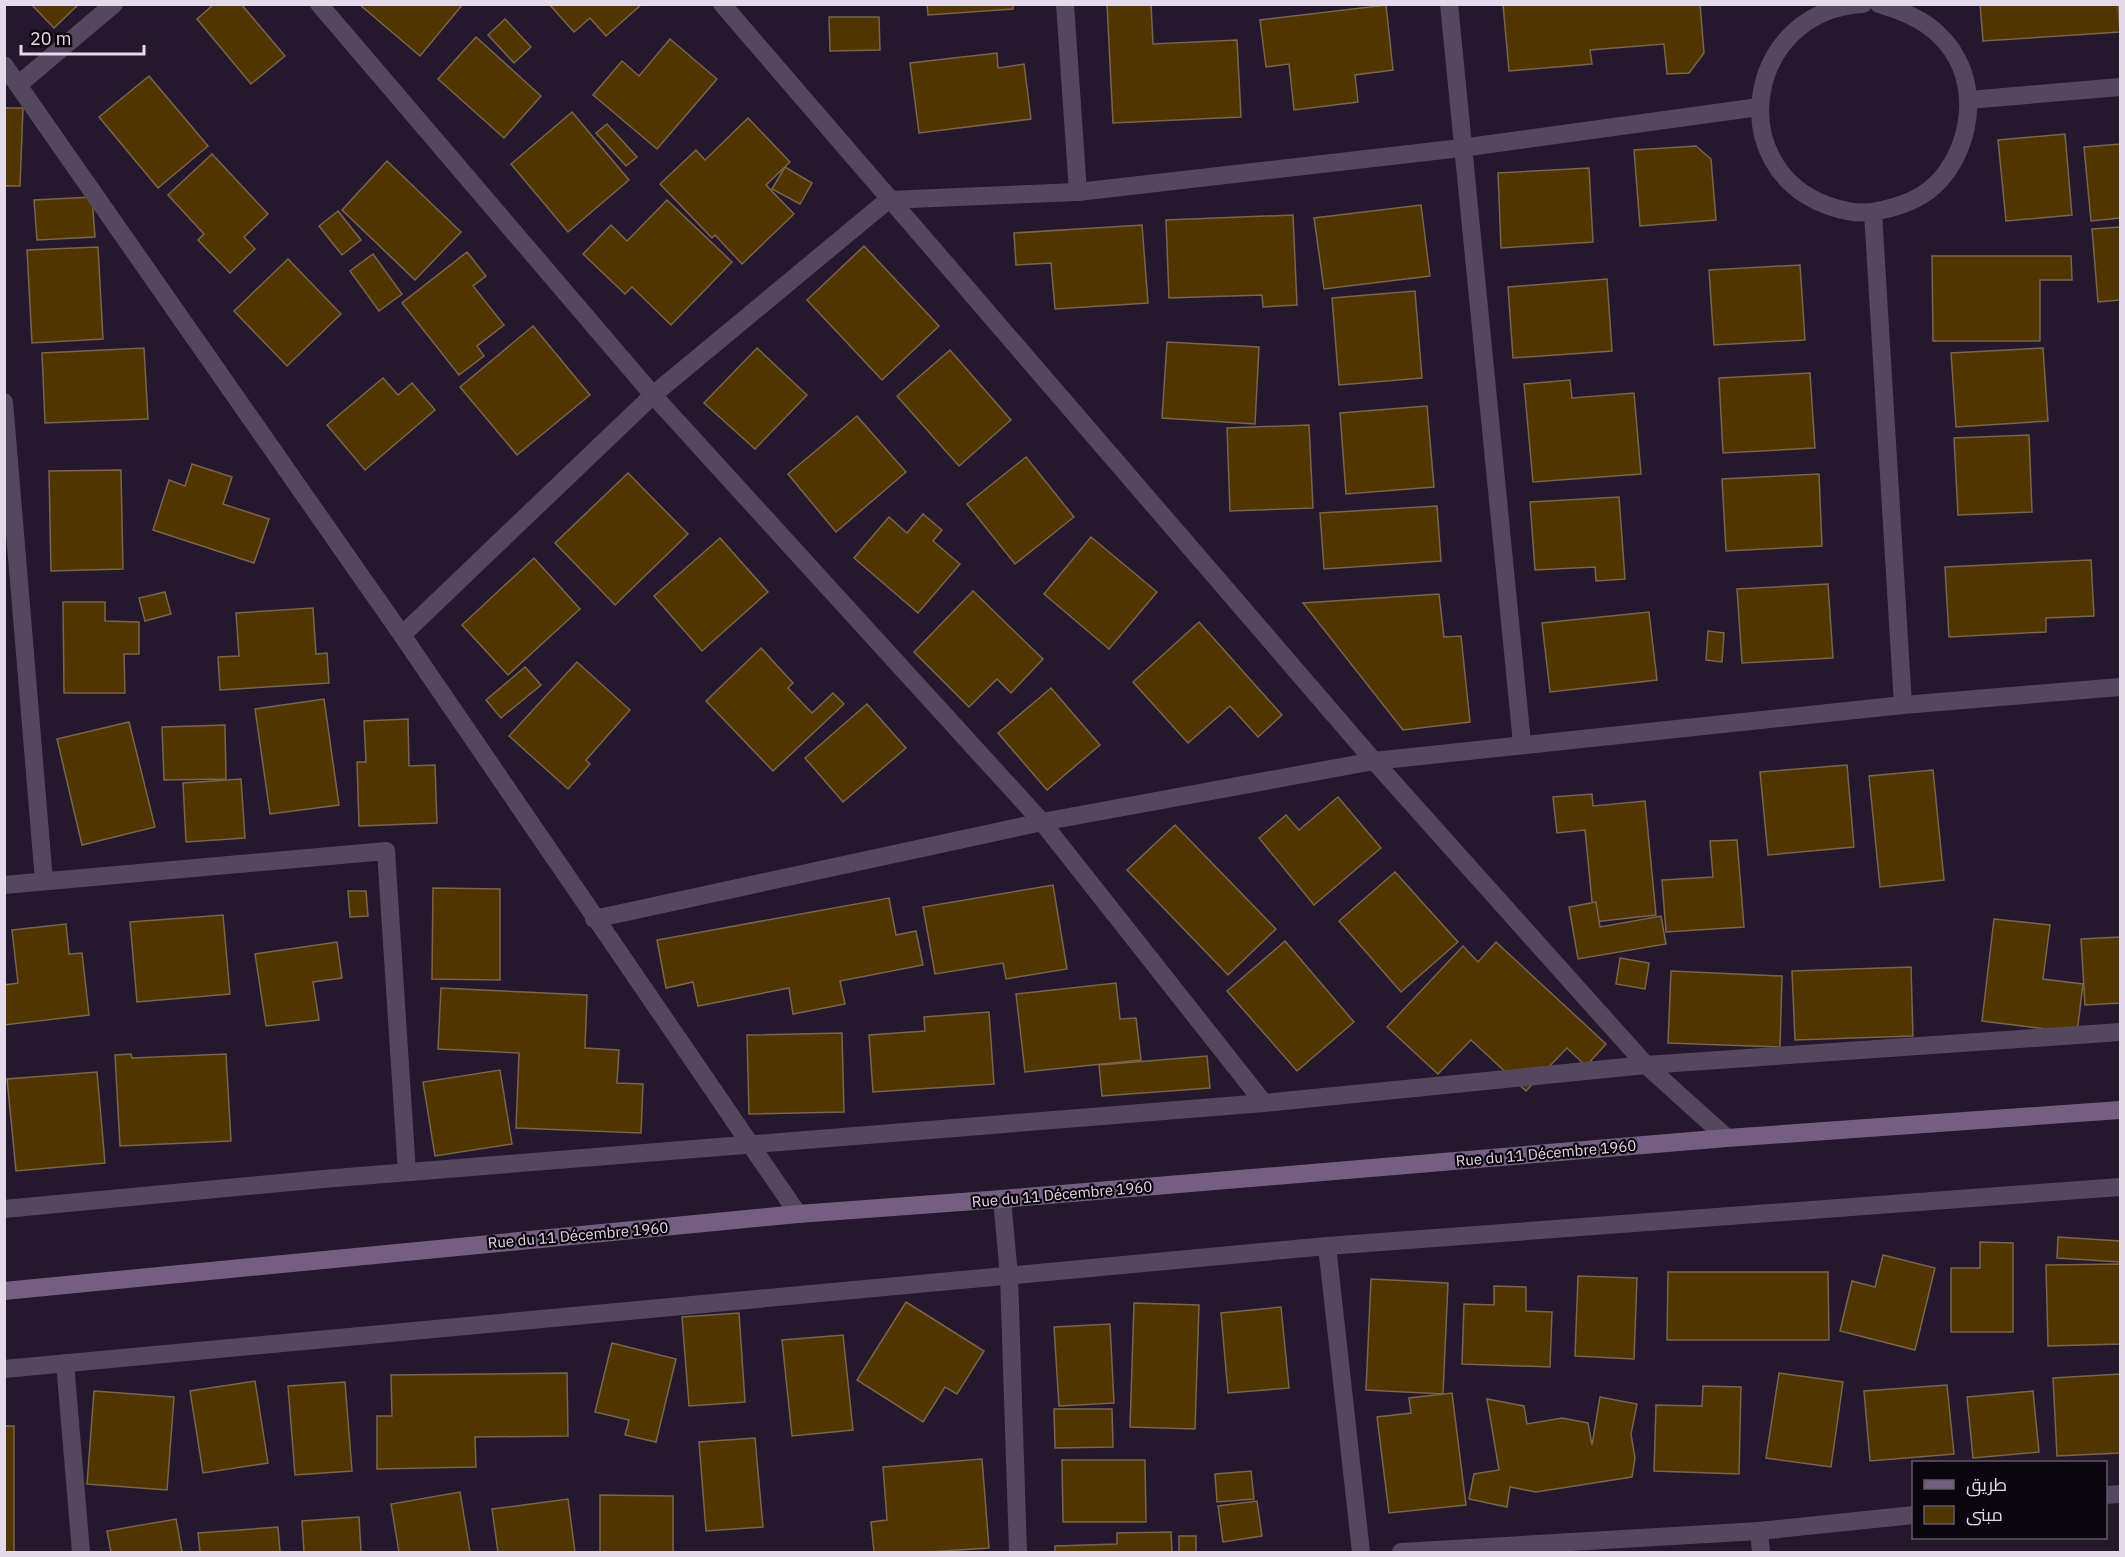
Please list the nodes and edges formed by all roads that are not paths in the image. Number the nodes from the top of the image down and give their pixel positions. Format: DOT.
graph roads {
  1 [pos="114,4"];
  2 [pos="319,4"];
  3 [pos="722,4"];
  4 [pos="1065,4"];
  5 [pos="1449,4"];
  6 [pos="1863,4"];
  7 [pos="1879,4"];
  8 [pos="1841,5"];
  9 [pos="4,65"];
  10 [pos="18,85"];
  11 [pos="2121,87"];
  12 [pos="1969,100"];
  13 [pos="1760,107"];
  14 [pos="1461,148"];
  15 [pos="1078,192"];
  16 [pos="888,201"];
  17 [pos="1873,213"];
  18 [pos="653,395"];
  19 [pos="4,402"];
  20 [pos="402,634"];
  21 [pos="2121,687"];
  22 [pos="1903,705"];
  23 [pos="1522,743"];
  24 [pos="1374,761"];
  25 [pos="1042,822"];
  26 [pos="44,881"];
  27 [pos="4,885"];
  28 [pos="594,919"];
  29 [pos="2121,1032"];
  30 [pos="1646,1065"];
  31 [pos="1264,1103"];
  32 [pos="2121,1110"];
  33 [pos="1727,1138"];
  34 [pos="751,1146"];
  35 [pos="407,1172"];
  36 [pos="2121,1187"];
  37 [pos="1002,1200"];
  38 [pos="4,1209"];
  39 [pos="798,1214"];
  40 [pos="1327,1246"];
  41 [pos="1009,1276"];
  42 [pos="4,1291"];
  43 [pos="65,1363"];
  44 [pos="4,1369"];
  45 [pos="1912,1515"];
  46 [pos="1759,1532"];
  47 [pos="81,1552"];
  48 [pos="1018,1552"];
  49 [pos="1361,1552"];
  50 [pos="1401,1552"];
  51 [pos="1761,1552"];
  1 -- 10 [label="street"];
  2 -- 18 [label="street"];
  3 -- 16 [label="street"];
  4 -- 15 [label="street"];
  5 -- 14 [label="street"];
  6 -- 8 [label="street"];
  7 -- 12 [label="street"];
  8 -- 13 [label="street"];
  9 -- 10 [label="street"];
  10 -- 20 [label="street"];
  11 -- 12 [label="street"];
  12 -- 17 [label="street"];
  13 -- 14 [label="street"];
  13 -- 17 [label="street"];
  14 -- 15 [label="street"];
  14 -- 23 [label="street"];
  15 -- 16 [label="street"];
  16 -- 18 [label="street"];
  16 -- 24 [label="street"];
  17 -- 22 [label="street"];
  18 -- 20 [label="street"];
  18 -- 25 [label="street"];
  19 -- 26 [label="street"];
  20 -- 28 [label="street"];
  21 -- 22 [label="street"];
  22 -- 23 [label="street"];
  23 -- 24 [label="street"];
  24 -- 25 [label="street"];
  24 -- 30 [label="street"];
  25 -- 28 [label="street"];
  25 -- 31 [label="street"];
  26 -- 27 [label="street"];
  26 -- 35 [label="street"];
  28 -- 34 [label="street"];
  29 -- 30 [label="street"];
  30 -- 31 [label="street"];
  30 -- 33 [label="street"];
  31 -- 34 [label="street"];
  32 -- 33 [label="main road, Rue du 11 Décembre 1960"];
  33 -- 37 [label="main road, Rue du 11 Décembre 1960"];
  34 -- 35 [label="street"];
  34 -- 39 [label="street"];
  35 -- 38 [label="street"];
  36 -- 40 [label="street"];
  37 -- 39 [label="main road, Rue du 11 Décembre 1960"];
  37 -- 41 [label="street"];
  39 -- 42 [label="main road, Rue du 11 Décembre 1960"];
  40 -- 41 [label="street"];
  40 -- 49 [label="street"];
  41 -- 43 [label="street"];
  41 -- 48 [label="street"];
  43 -- 44 [label="street"];
  43 -- 47 [label="street"];
  45 -- 46 [label="street"];
  46 -- 50 [label="street"];
  46 -- 51 [label="street"];
}
